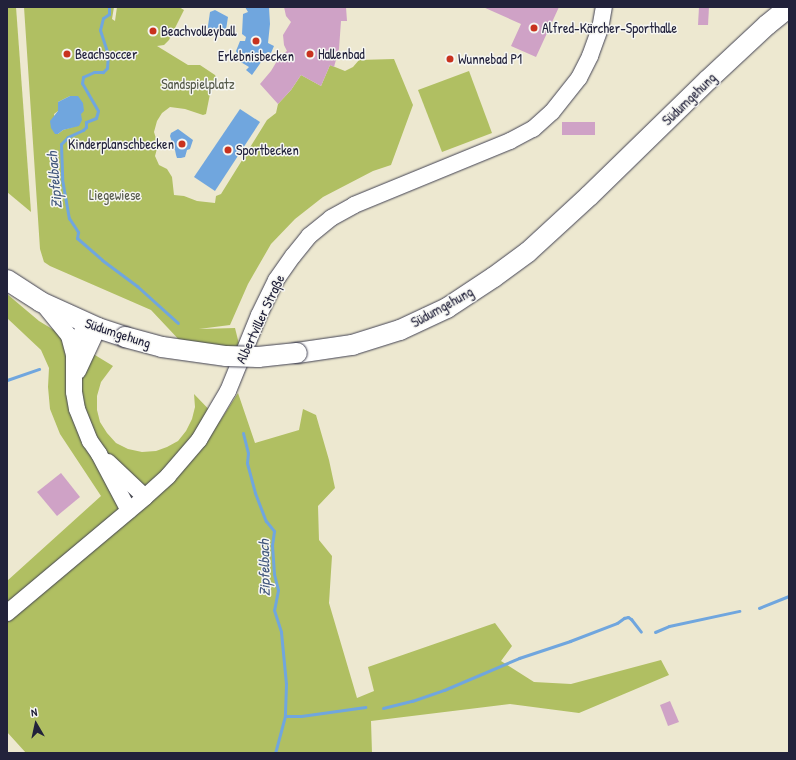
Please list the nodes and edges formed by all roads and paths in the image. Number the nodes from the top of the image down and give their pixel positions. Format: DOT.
graph roads {
  1 [pos="604,7"];
  2 [pos="789,7"];
  3 [pos="7,280"];
  4 [pos="41,302"];
  5 [pos="92,326"];
  6 [pos="74,355"];
  7 [pos="74,380"];
  8 [pos="99,454"];
  9 [pos="145,497"];
  10 [pos="129,511"];
  11 [pos="7,613"];
  1 -- 9 [label="street, Albertviller Straße"];
  2 -- 5 [label="main road, Südumgehung, bridge"];
  3 -- 4 [label="main road, Südumgehung"];
  4 -- 5 [label="main road, Südumgehung"];
  4 -- 6 [label="street"];
  5 -- 6 [label="street"];
  5 -- 7 [label="street"];
  6 -- 7 [label="street"];
  7 -- 8 [label="street"];
  8 -- 9 [label="street"];
  8 -- 10 [label="street"];
  9 -- 10 [label="street, Albertviller Straße"];
  10 -- 11 [label="street, Albertviller Straße"];
}
